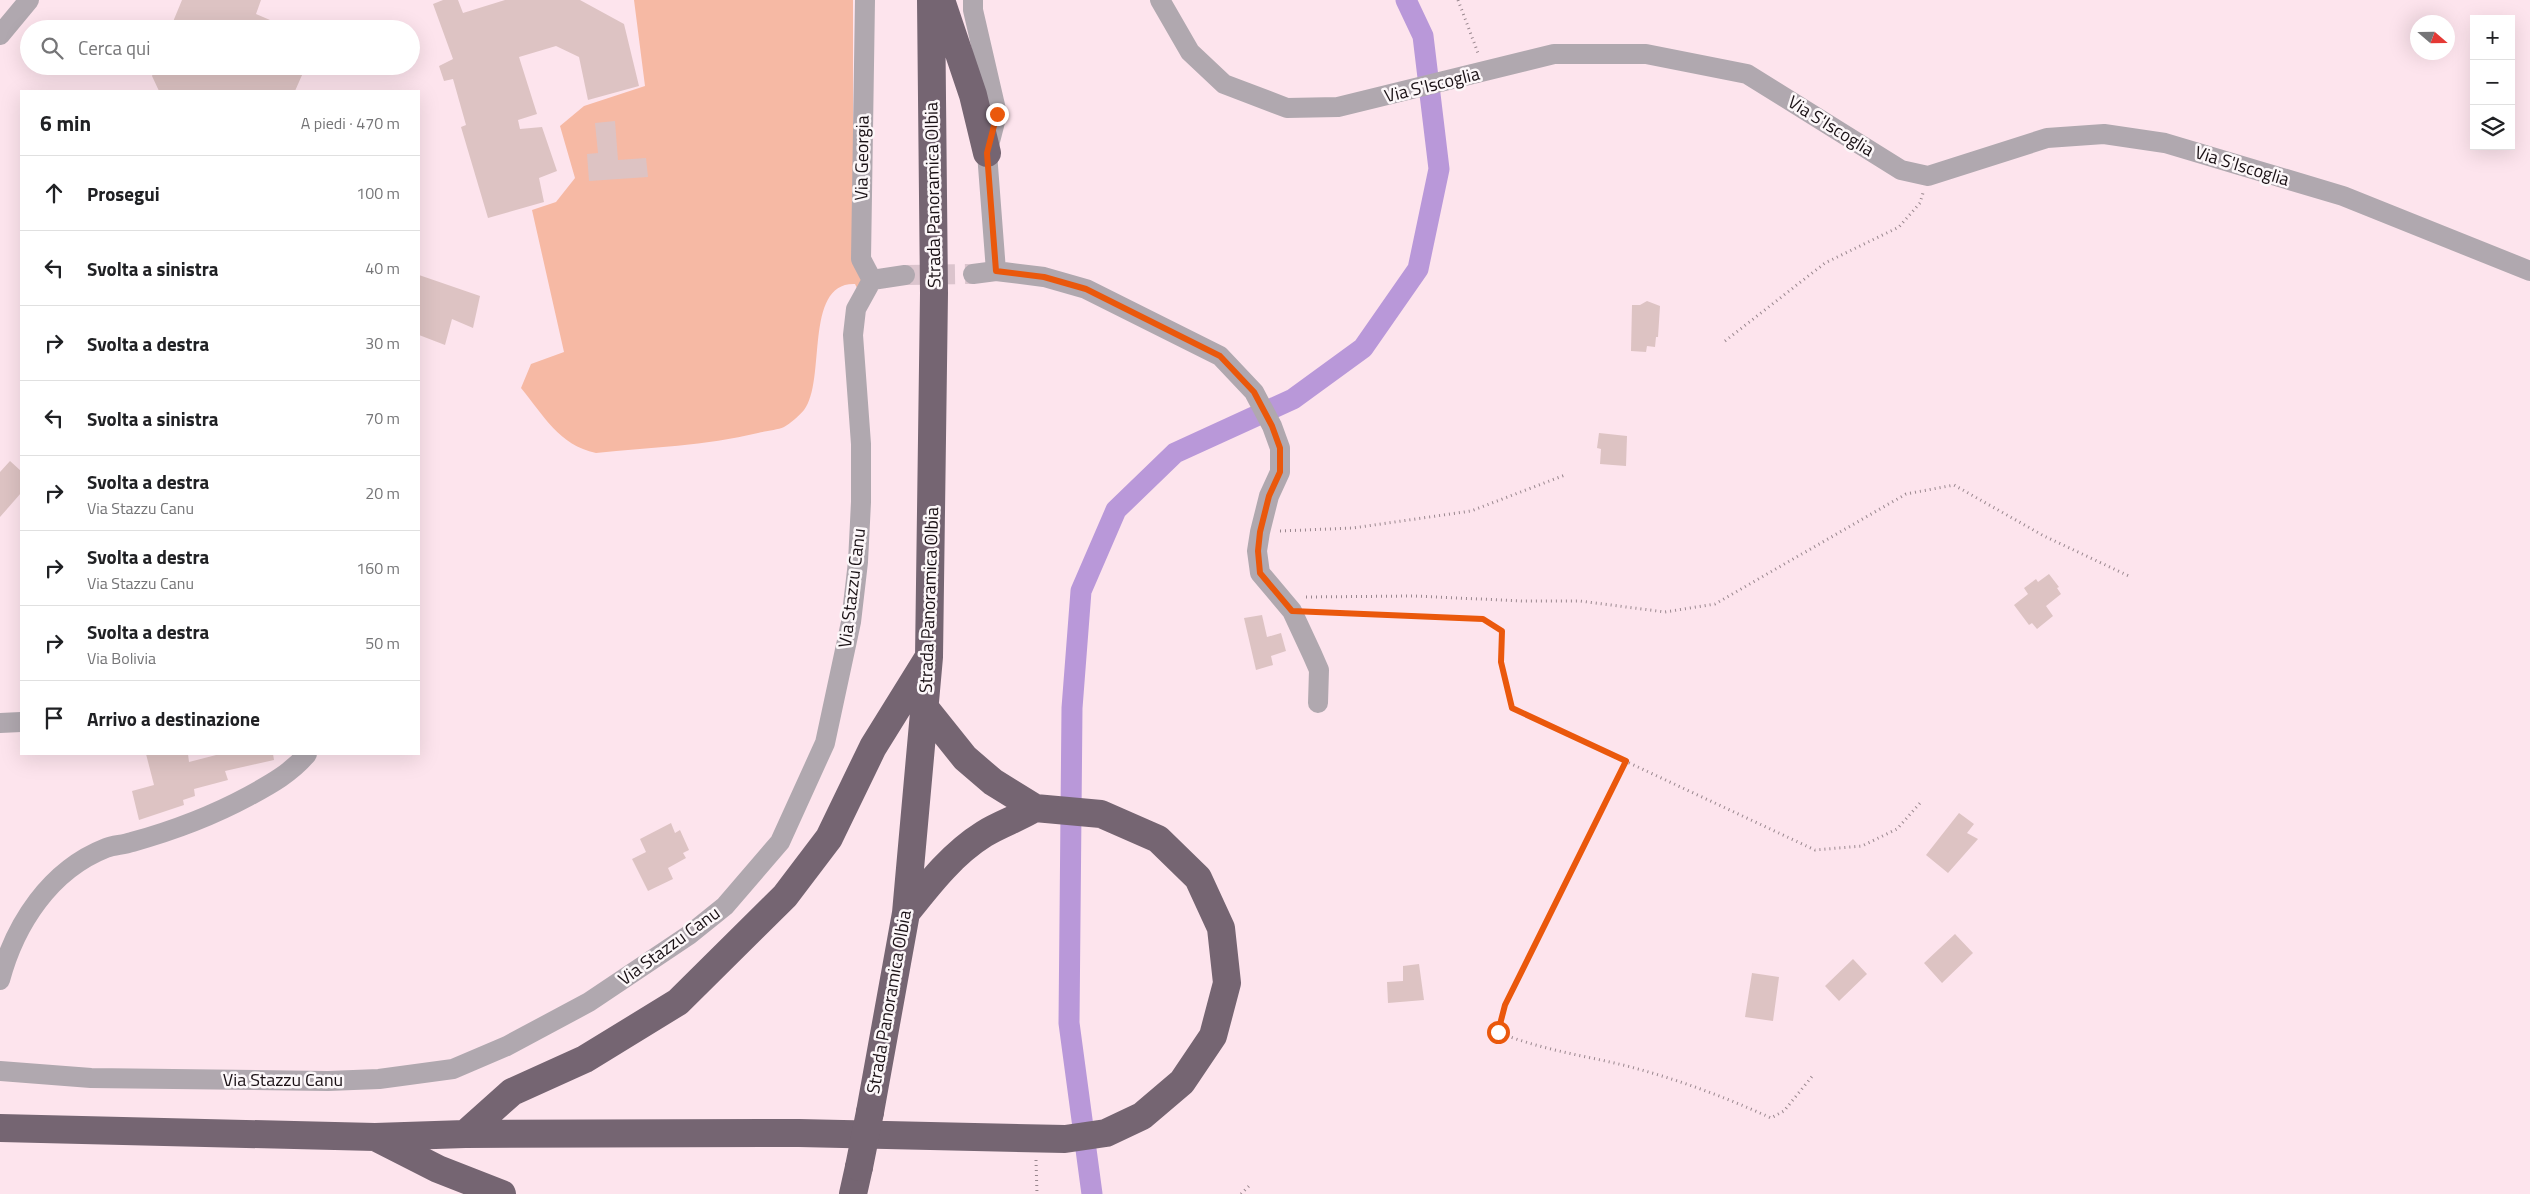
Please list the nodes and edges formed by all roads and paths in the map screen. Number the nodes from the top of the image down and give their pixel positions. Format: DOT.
graph roads {
  1 [pos="29,0"];
  2 [pos="865,0"];
  3 [pos="931,0"];
  4 [pos="941,0"];
  5 [pos="974,0"];
  6 [pos="1160,0"];
  7 [pos="1458,0"];
  8 [pos="0,35"];
  9 [pos="1485,72"];
  10 [pos="987,153"];
  11 [pos="1928,176"];
  12 [pos="996,271"];
  13 [pos="2530,271"];
  14 [pos="973,274"];
  15 [pos="905,276"];
  16 [pos="872,280"];
  17 [pos="1725,341"];
  18 [pos="1565,475"];
  19 [pos="1260,532"];
  20 [pos="2131,577"];
  21 [pos="1286,604"];
  22 [pos="929,657"];
  23 [pos="1318,703"];
  24 [pos="925,708"];
  25 [pos="20,722"];
  26 [pos="0,723"];
  27 [pos="306,755"];
  28 [pos="1626,761"];
  29 [pos="1921,802"];
  30 [pos="1045,809"];
  31 [pos="906,913"];
  32 [pos="0,980"];
  33 [pos="0,1071"];
  34 [pos="1814,1074"];
  35 [pos="0,1128"];
  36 [pos="465,1134"];
  37 [pos="376,1137"];
  38 [pos="1036,1139"];
  39 [pos="1249,1186"];
  40 [pos="502,1194"];
  41 [pos="853,1194"];
  42 [pos="1037,1194"];
  43 [pos="1241,1194"];
  1 -- 8 [label="street"];
  2 -- 16 [label="street, Via Georgia"];
  3 -- 22 [label="highway, Strada Panoramica Olbia"];
  4 -- 10 [label="highway"];
  5 -- 10 [label="street"];
  6 -- 9 [label="street, Via S'Iscoglia"];
  7 -- 9 [label="path"];
  9 -- 11 [label="street, Via S'Iscoglia"];
  10 -- 12 [label="street"];
  11 -- 13 [label="street, Via S'Iscoglia"];
  11 -- 17 [label="path"];
  12 -- 14 [label="street"];
  12 -- 19 [label="street"];
  15 -- 16 [label="street"];
  16 -- 33 [label="street, Via Stazzu Canu"];
  18 -- 19 [label="path"];
  19 -- 21 [label="street"];
  20 -- 21 [label="path"];
  21 -- 23 [label="street"];
  21 -- 28 [label="path"];
  22 -- 24 [label="highway, Strada Panoramica Olbia"];
  22 -- 36 [label="highway"];
  24 -- 30 [label="highway"];
  24 -- 31 [label="highway, Strada Panoramica Olbia"];
  25 -- 26 [label="street"];
  27 -- 32 [label="street"];
  28 -- 29 [label="path"];
  28 -- 34 [label="path"];
  30 -- 31 [label="highway"];
  30 -- 38 [label="highway"];
  31 -- 41 [label="highway, Strada Panoramica Olbia, bridge"];
  35 -- 37 [label="highway"];
  36 -- 37 [label="highway"];
  36 -- 38 [label="highway"];
  37 -- 40 [label="highway"];
  38 -- 42 [label="path"];
  39 -- 43 [label="path"];
}
